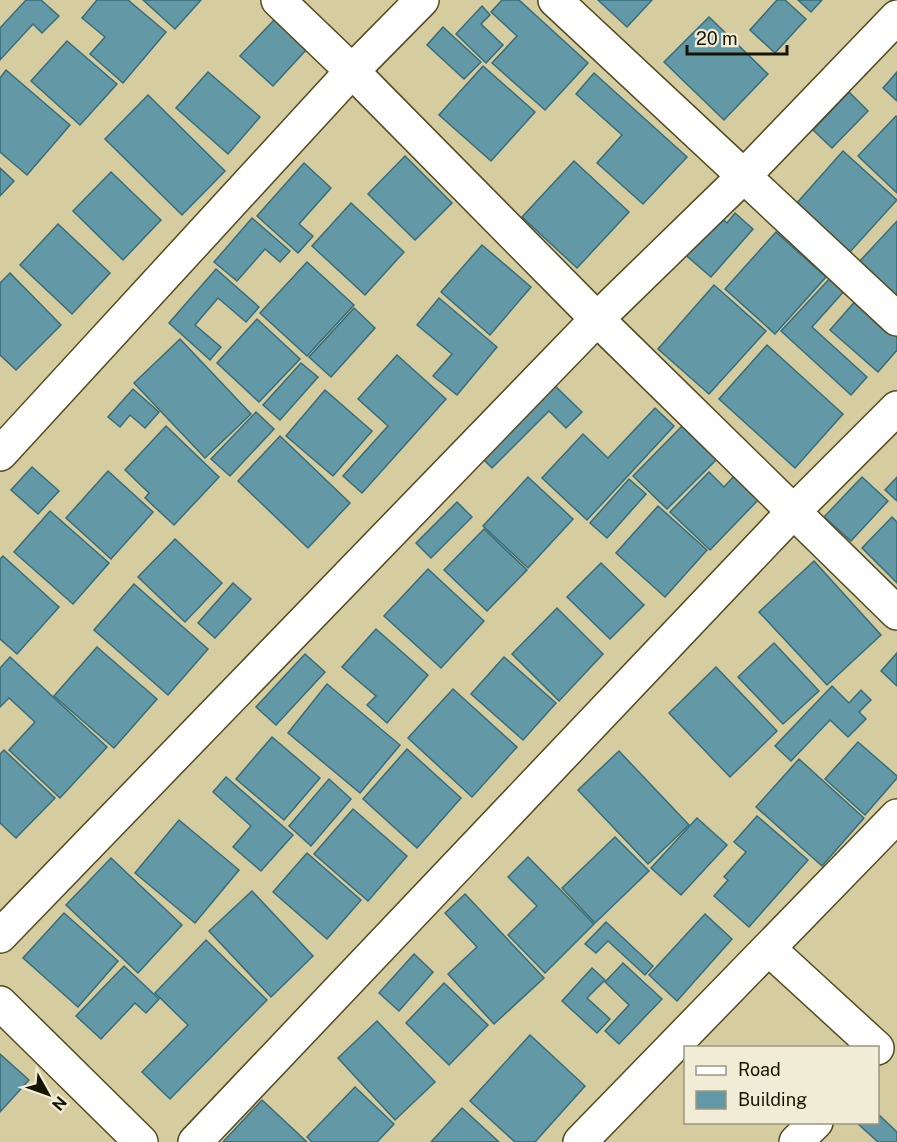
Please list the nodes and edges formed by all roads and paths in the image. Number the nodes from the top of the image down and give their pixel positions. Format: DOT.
graph roads {
  1 [pos="278,0"];
  2 [pos="422,0"];
  3 [pos="555,0"];
  4 [pos="897,17"];
  5 [pos="352,71"];
  6 [pos="744,176"];
  7 [pos="597,319"];
  8 [pos="897,319"];
  9 [pos="897,408"];
  10 [pos="0,454"];
  11 [pos="794,511"];
  12 [pos="897,613"];
  13 [pos="897,816"];
  14 [pos="0,936"];
  15 [pos="769,949"];
  16 [pos="0,1003"];
  17 [pos="873,1046"];
  18 [pos="814,1124"];
  19 [pos="141,1142"];
  20 [pos="195,1142"];
  21 [pos="580,1142"];
  22 [pos="796,1142"];
  1 -- 5 [label="street"];
  2 -- 5 [label="street"];
  3 -- 6 [label="street"];
  4 -- 6 [label="street"];
  5 -- 7 [label="street"];
  5 -- 10 [label="street"];
  6 -- 7 [label="street"];
  6 -- 8 [label="street"];
  7 -- 11 [label="street"];
  7 -- 14 [label="street"];
  9 -- 11 [label="street"];
  11 -- 12 [label="street"];
  11 -- 20 [label="street"];
  13 -- 15 [label="street"];
  15 -- 17 [label="street"];
  15 -- 21 [label="street"];
  16 -- 19 [label="street"];
  18 -- 22 [label="street"];
}
